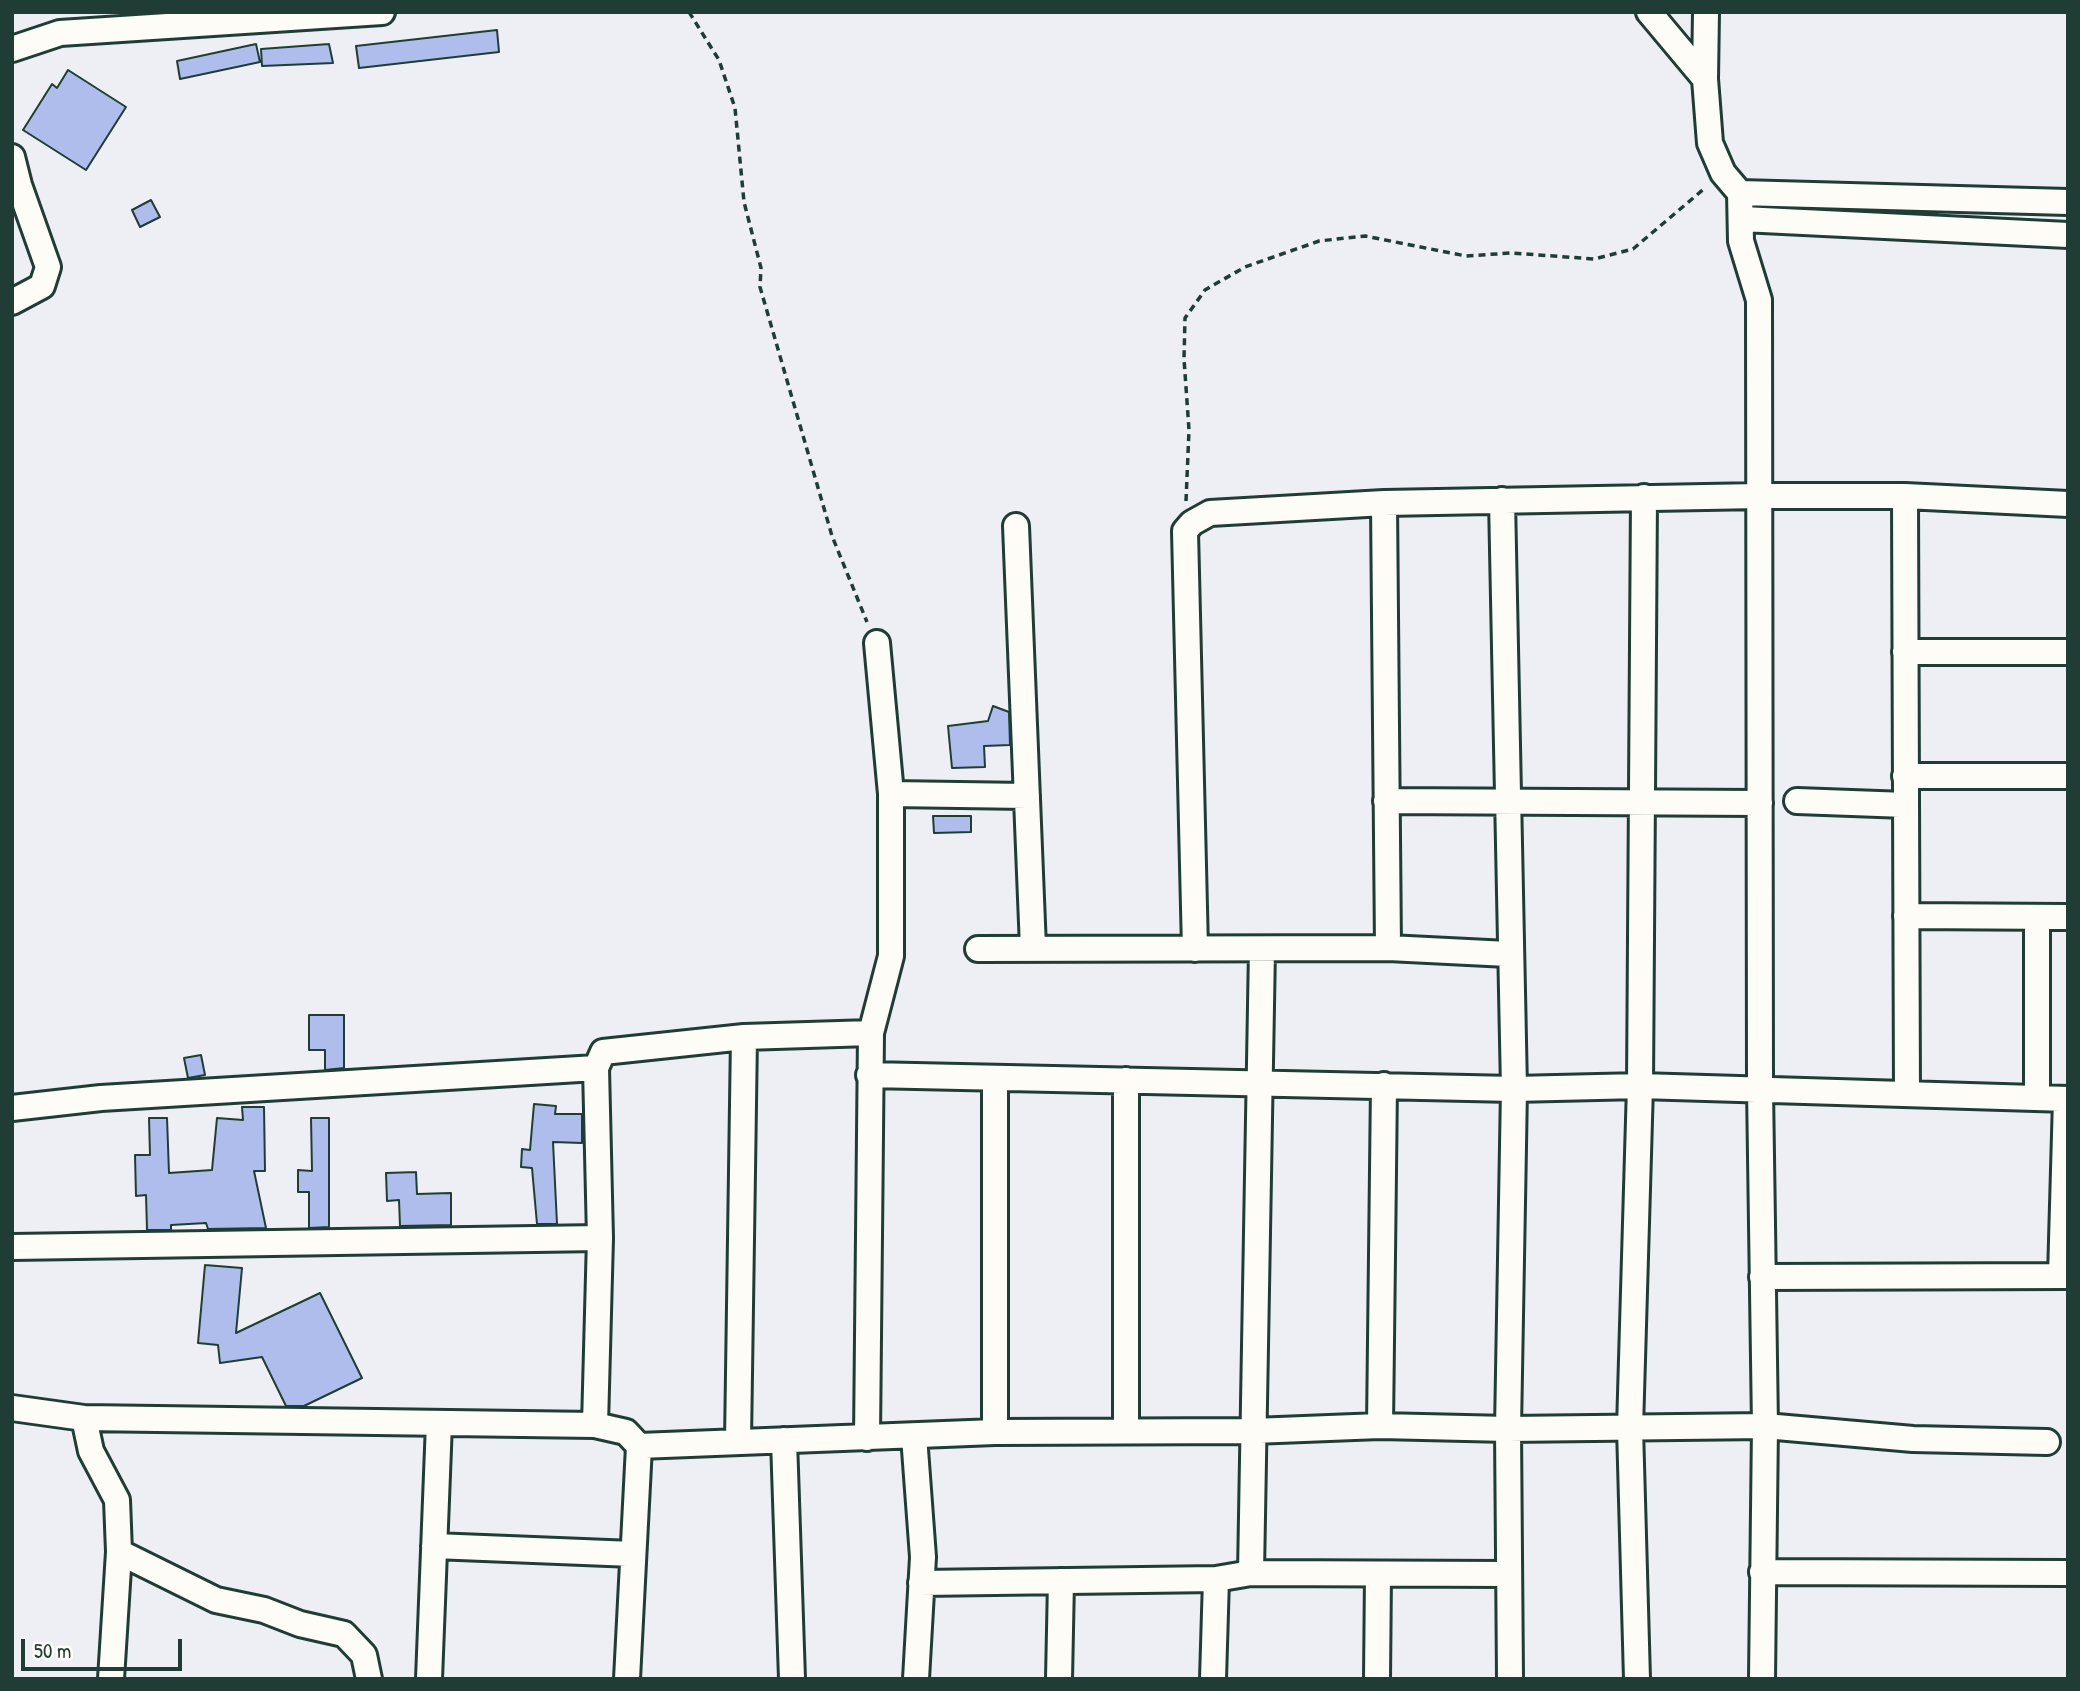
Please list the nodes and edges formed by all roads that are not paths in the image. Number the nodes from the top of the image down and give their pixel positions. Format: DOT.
graph roads {
  1 [pos="382,12"];
  2 [pos="1649,12"];
  3 [pos="1706,12"];
  4 [pos="12,49"];
  5 [pos="1705,79"];
  6 [pos="12,157"];
  7 [pos="1740,193"];
  8 [pos="2068,202"];
  9 [pos="1742,219"];
  10 [pos="2068,235"];
  11 [pos="12,302"];
  12 [pos="1759,495"];
  13 [pos="1905,496"];
  14 [pos="1644,497"];
  15 [pos="1502,500"];
  16 [pos="1384,503"];
  17 [pos="2068,503"];
  18 [pos="1016,526"];
  19 [pos="877,643"];
  20 [pos="1905,652"];
  21 [pos="2068,652"];
  22 [pos="1905,776"];
  23 [pos="2068,776"];
  24 [pos="891,794"];
  25 [pos="1027,796"];
  26 [pos="1508,800"];
  27 [pos="1387,801"];
  28 [pos="1797,801"];
  29 [pos="1643,803"];
  30 [pos="1760,803"];
  31 [pos="1906,805"];
  32 [pos="1906,916"];
  33 [pos="2037,917"];
  34 [pos="2068,917"];
  35 [pos="1033,948"];
  36 [pos="1388,948"];
  37 [pos="1195,949"];
  38 [pos="1262,949"];
  39 [pos="978,950"];
  40 [pos="1508,954"];
  41 [pos="871,1033"];
  42 [pos="744,1037"];
  43 [pos="596,1068"];
  44 [pos="869,1075"];
  45 [pos="995,1078"];
  46 [pos="1126,1080"];
  47 [pos="1261,1083"];
  48 [pos="1384,1085"];
  49 [pos="1640,1086"];
  50 [pos="1760,1089"];
  51 [pos="1514,1090"];
  52 [pos="1907,1094"];
  53 [pos="2037,1098"];
  54 [pos="2067,1099"];
  55 [pos="12,1108"];
  56 [pos="600,1238"];
  57 [pos="12,1247"];
  58 [pos="2065,1276"];
  59 [pos="1762,1277"];
  60 [pos="12,1408"];
  61 [pos="84,1418"];
  62 [pos="439,1423"];
  63 [pos="595,1425"];
  64 [pos="1380,1426"];
  65 [pos="1765,1426"];
  66 [pos="1508,1429"];
  67 [pos="1630,1429"];
  68 [pos="1126,1431"];
  69 [pos="1252,1431"];
  70 [pos="995,1432"];
  71 [pos="914,1436"];
  72 [pos="867,1438"];
  73 [pos="784,1440"];
  74 [pos="738,1441"];
  75 [pos="2047,1442"];
  76 [pos="639,1446"];
  77 [pos="434,1546"];
  78 [pos="119,1552"];
  79 [pos="633,1553"];
  80 [pos="1762,1572"];
  81 [pos="1251,1573"];
  82 [pos="2068,1573"];
  83 [pos="1378,1574"];
  84 [pos="1508,1574"];
  85 [pos="1216,1579"];
  86 [pos="1061,1581"];
  87 [pos="921,1583"];
  88 [pos="111,1679"];
  89 [pos="369,1679"];
  90 [pos="429,1679"];
  91 [pos="627,1679"];
  92 [pos="792,1679"];
  93 [pos="916,1679"];
  94 [pos="1059,1679"];
  95 [pos="1213,1679"];
  96 [pos="1377,1679"];
  97 [pos="1510,1679"];
  98 [pos="1637,1679"];
  99 [pos="1762,1679"];
  1 -- 4 [label="street"];
  2 -- 5 [label="street"];
  3 -- 5 [label="street"];
  5 -- 7 [label="street"];
  6 -- 11 [label="street"];
  7 -- 8 [label="street"];
  7 -- 9 [label="street"];
  9 -- 10 [label="street"];
  9 -- 12 [label="street"];
  12 -- 13 [label="street"];
  12 -- 14 [label="street"];
  12 -- 30 [label="street"];
  13 -- 17 [label="street"];
  13 -- 20 [label="street"];
  14 -- 15 [label="street"];
  14 -- 29 [label="street"];
  15 -- 16 [label="street"];
  15 -- 26 [label="street"];
  16 -- 27 [label="street"];
  16 -- 37 [label="street"];
  18 -- 25 [label="street"];
  19 -- 24 [label="street"];
  20 -- 21 [label="street"];
  20 -- 22 [label="street"];
  22 -- 23 [label="street"];
  22 -- 31 [label="street"];
  24 -- 25 [label="street"];
  24 -- 41 [label="street"];
  25 -- 35 [label="street"];
  26 -- 27 [label="street"];
  26 -- 29 [label="street"];
  26 -- 40 [label="street"];
  27 -- 36 [label="street"];
  28 -- 31 [label="street"];
  29 -- 30 [label="street"];
  29 -- 49 [label="street"];
  30 -- 50 [label="street"];
  31 -- 32 [label="street"];
  32 -- 33 [label="street"];
  32 -- 52 [label="street"];
  33 -- 34 [label="street"];
  33 -- 53 [label="street"];
  35 -- 37 [label="street"];
  35 -- 39 [label="street"];
  36 -- 38 [label="street"];
  36 -- 40 [label="street"];
  37 -- 38 [label="street"];
  38 -- 47 [label="street"];
  40 -- 51 [label="street"];
  41 -- 42 [label="street"];
  41 -- 44 [label="street"];
  42 -- 43 [label="street"];
  42 -- 74 [label="street"];
  43 -- 55 [label="street"];
  43 -- 56 [label="street"];
  44 -- 45 [label="street"];
  44 -- 72 [label="street"];
  45 -- 46 [label="street"];
  45 -- 70 [label="street"];
  46 -- 47 [label="street"];
  46 -- 68 [label="street"];
  47 -- 48 [label="street"];
  47 -- 69 [label="street"];
  48 -- 51 [label="street"];
  48 -- 64 [label="street"];
  49 -- 50 [label="street"];
  49 -- 51 [label="street"];
  49 -- 67 [label="street"];
  50 -- 52 [label="street"];
  50 -- 59 [label="street"];
  51 -- 66 [label="street"];
  52 -- 53 [label="street"];
  53 -- 54 [label="street"];
  54 -- 58 [label="street"];
  56 -- 57 [label="street"];
  56 -- 63 [label="street"];
  58 -- 59 [label="street"];
  59 -- 65 [label="street"];
  60 -- 61 [label="street"];
  61 -- 62 [label="street"];
  61 -- 78 [label="street"];
  62 -- 63 [label="street"];
  62 -- 77 [label="street"];
  63 -- 76 [label="street"];
  64 -- 66 [label="street"];
  64 -- 69 [label="street"];
  65 -- 67 [label="street"];
  65 -- 75 [label="street"];
  65 -- 80 [label="street"];
  66 -- 67 [label="street"];
  66 -- 84 [label="street"];
  67 -- 98 [label="street"];
  68 -- 69 [label="street"];
  68 -- 70 [label="street"];
  69 -- 81 [label="street"];
  70 -- 71 [label="street"];
  71 -- 72 [label="street"];
  71 -- 87 [label="street"];
  72 -- 73 [label="street"];
  73 -- 74 [label="street"];
  73 -- 92 [label="street"];
  74 -- 76 [label="street"];
  76 -- 79 [label="street"];
  77 -- 79 [label="street"];
  77 -- 90 [label="street"];
  78 -- 88 [label="street"];
  78 -- 89 [label="street"];
  79 -- 91 [label="street"];
  80 -- 82 [label="street"];
  80 -- 99 [label="street"];
  81 -- 83 [label="street"];
  81 -- 85 [label="street"];
  83 -- 84 [label="street"];
  83 -- 96 [label="street"];
  84 -- 97 [label="street"];
  85 -- 86 [label="street"];
  85 -- 95 [label="street"];
  86 -- 87 [label="street"];
  86 -- 94 [label="street"];
  87 -- 93 [label="street"];
}
